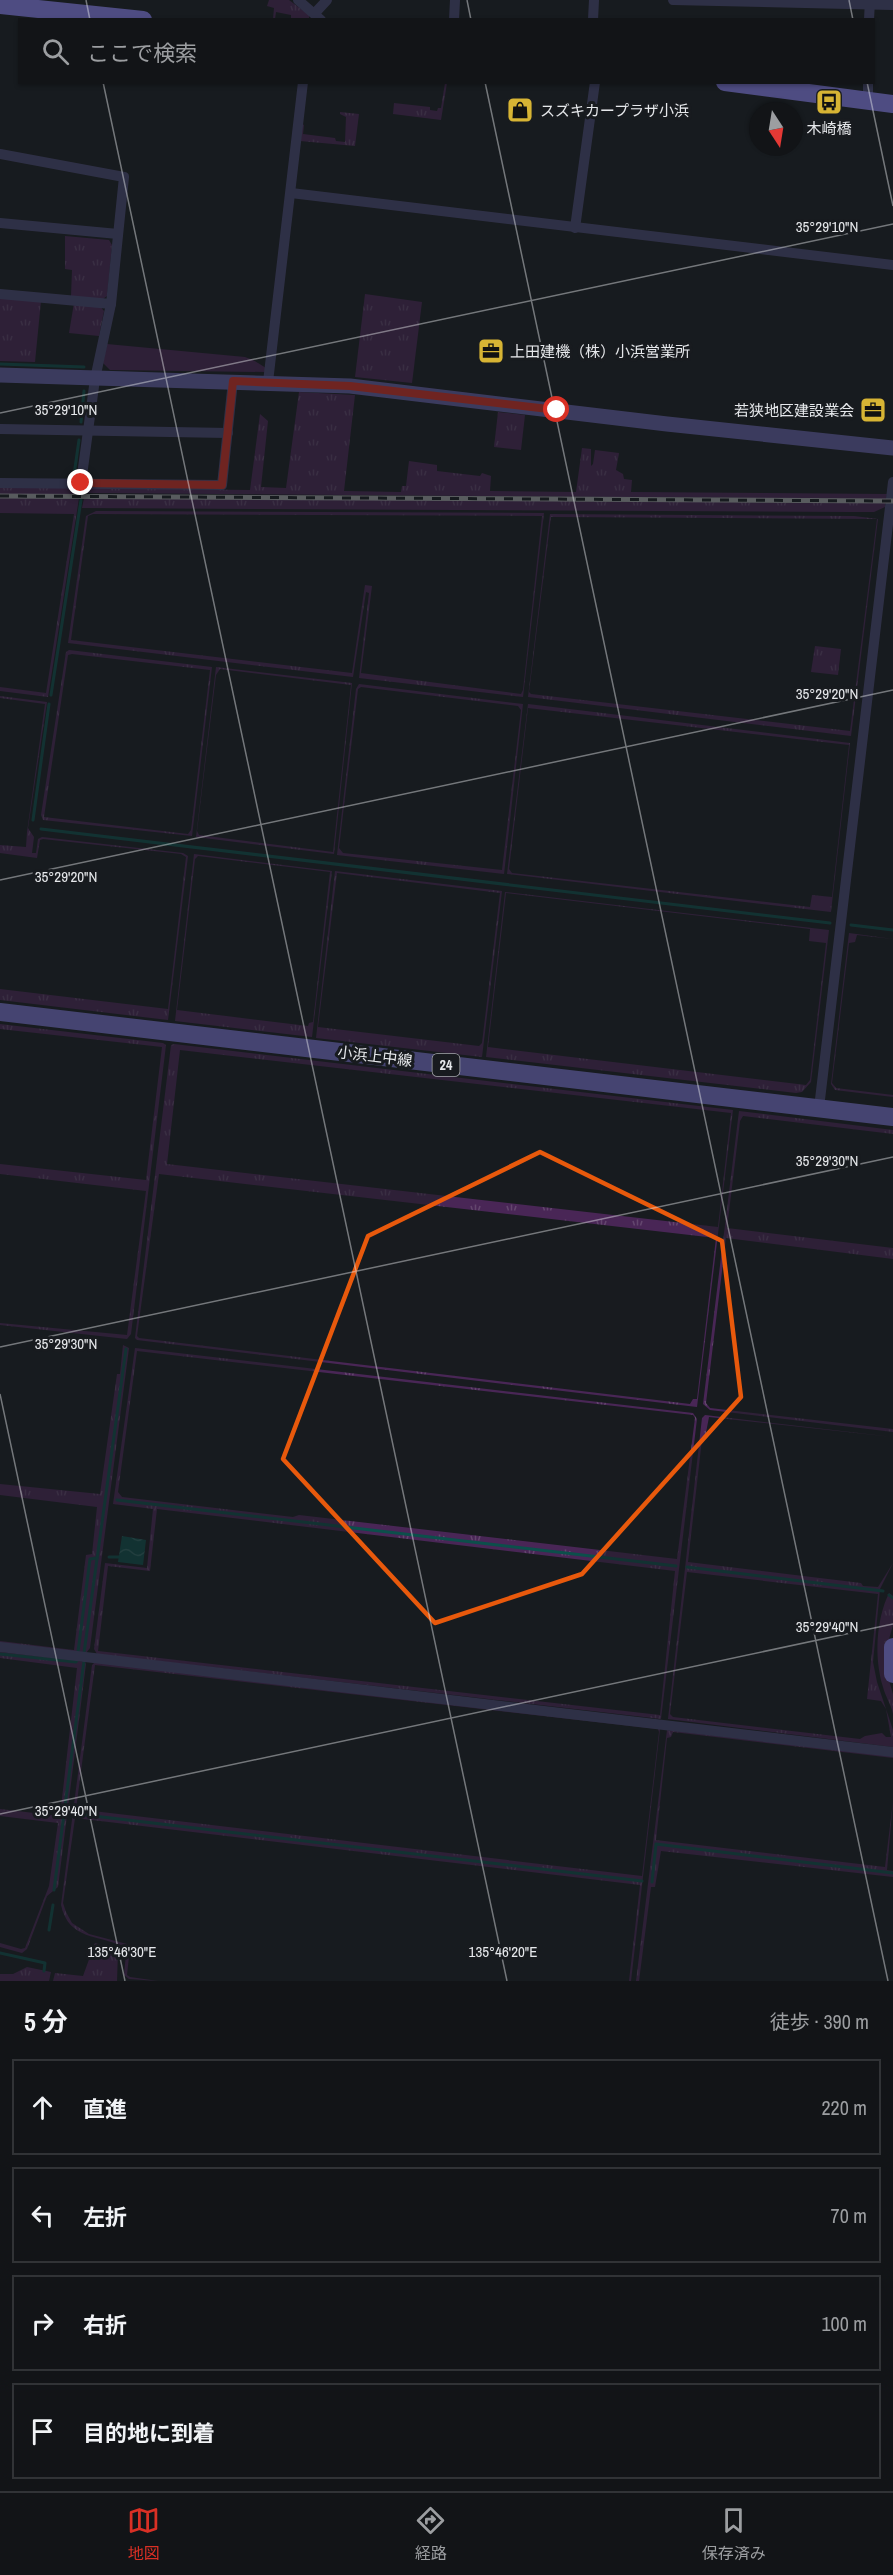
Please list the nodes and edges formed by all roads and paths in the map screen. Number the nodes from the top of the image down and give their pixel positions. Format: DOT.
graph roads {
  1 [pos="298,0"];
  2 [pos="327,0"];
  3 [pos="455,0"];
  4 [pos="594,0"];
  5 [pos="673,0"];
  6 [pos="870,2"];
  7 [pos="0,5"];
  8 [pos="893,5"];
  9 [pos="318,16"];
  10 [pos="124,18"];
  11 [pos="454,18"];
  12 [pos="593,18"];
  13 [pos="869,18"];
  14 [pos="303,84"];
  15 [pos="595,84"];
  16 [pos="754,84"];
  17 [pos="868,92"];
  18 [pos="893,104"];
  19 [pos="0,154"];
  20 [pos="291,193"];
  21 [pos="0,223"];
  22 [pos="575,228"];
  23 [pos="118,234"];
  24 [pos="893,265"];
  25 [pos="0,294"];
  26 [pos="111,304"];
  27 [pos="0,375"];
  28 [pos="95,379"];
  29 [pos="233,381"];
  30 [pos="268,382"];
  31 [pos="0,429"];
  32 [pos="88,430"];
  33 [pos="228,433"];
  34 [pos="893,448"];
  35 [pos="893,482"];
  36 [pos="0,483"];
  37 [pos="81,483"];
  38 [pos="0,1012"];
  39 [pos="819,1108"];
  40 [pos="893,1117"];
  41 [pos="0,1647"];
  42 [pos="893,1647"];
  43 [pos="893,1674"];
  44 [pos="893,1752"];
  1 -- 9 [label="street"];
  2 -- 9 [label="street"];
  3 -- 11 [label="street"];
  4 -- 12 [label="street"];
  5 -- 6 [label="street"];
  6 -- 8 [label="street"];
  6 -- 13 [label="street"];
  7 -- 10 [label="highway"];
  14 -- 20 [label="street"];
  15 -- 22 [label="street"];
  16 -- 17 [label="highway"];
  17 -- 18 [label="highway"];
  19 -- 23 [label="street"];
  20 -- 22 [label="street"];
  20 -- 30 [label="street"];
  21 -- 23 [label="street"];
  22 -- 24 [label="street"];
  23 -- 26 [label="street"];
  25 -- 26 [label="street"];
  26 -- 28 [label="street"];
  27 -- 28 [label="street"];
  28 -- 29 [label="street"];
  28 -- 32 [label="street"];
  29 -- 30 [label="street"];
  29 -- 33 [label="street"];
  30 -- 34 [label="street"];
  31 -- 32 [label="street"];
  32 -- 33 [label="street"];
  32 -- 37 [label="street"];
  33 -- 37 [label="street"];
  35 -- 39 [label="street"];
  36 -- 37 [label="street"];
  38 -- 39 [label="main road, 小浜上中線 / 24"];
  39 -- 40 [label="main road, 小浜上中線 / 24"];
  41 -- 44 [label="street"];
  42 -- 43 [label="highway"];
}
